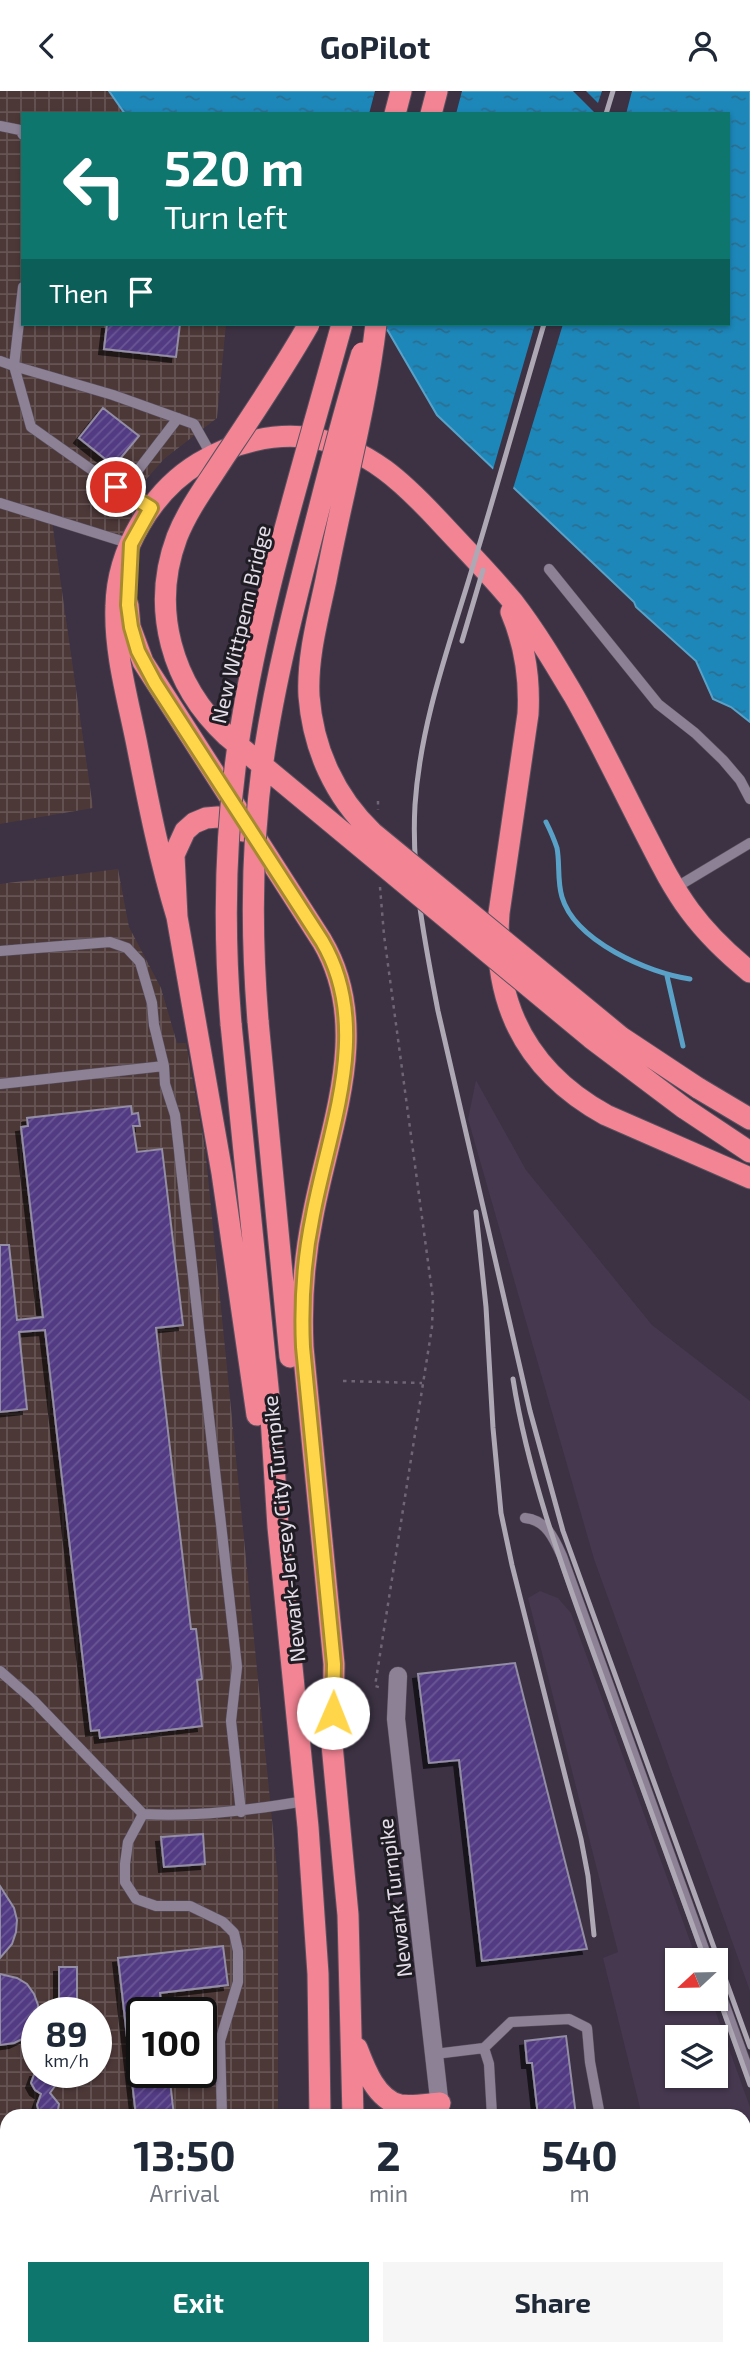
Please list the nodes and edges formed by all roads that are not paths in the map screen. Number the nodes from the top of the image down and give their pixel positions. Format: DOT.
graph roads {
  1 [pos="401,91"];
  2 [pos="437,91"];
  3 [pos="396,112"];
  4 [pos="432,112"];
  5 [pos="0,126"];
  6 [pos="21,132"];
  7 [pos="21,305"];
  8 [pos="308,326"];
  9 [pos="341,326"];
  10 [pos="373,326"];
  11 [pos="374,326"];
  12 [pos="0,361"];
  13 [pos="14,366"];
  14 [pos="178,418"];
  15 [pos="212,456"];
  16 [pos="122,491"];
  17 [pos="0,503"];
  18 [pos="151,508"];
  19 [pos="131,544"];
  20 [pos="549,569"];
  21 [pos="503,591"];
  22 [pos="750,799"];
  23 [pos="750,843"];
  24 [pos="274,868"];
  25 [pos="675,888"];
  26 [pos="177,917"];
  27 [pos="0,951"];
  28 [pos="750,972"];
  29 [pos="232,1024"];
  30 [pos="164,1066"];
  31 [pos="0,1084"];
  32 [pos="750,1119"];
  33 [pos="750,1152"];
  34 [pos="750,1178"];
  35 [pos="525,1518"];
  36 [pos="278,1527"];
  37 [pos="0,1671"];
  38 [pos="397,1684"];
  39 [pos="333,1737"];
  40 [pos="306,1801"];
  41 [pos="240,1812"];
  42 [pos="144,1814"];
  43 [pos="704,1948"];
  44 [pos="727,2011"];
  45 [pos="352,2035"];
  46 [pos="484,2048"];
  47 [pos="435,2053"];
  48 [pos="750,2075"];
  49 [pos="222,2109"];
  50 [pos="320,2109"];
  51 [pos="353,2109"];
  52 [pos="440,2109"];
  53 [pos="492,2109"];
  54 [pos="599,2109"];
  1 -- 3 [label="highway"];
  2 -- 4 [label="highway"];
  5 -- 6 [label="lane"];
  7 -- 13 [label="lane"];
  8 -- 33 [label="highway, bridge"];
  9 -- 29 [label="highway, New Wittpenn Bridge, bridge"];
  10 -- 39 [label="highway, Newark-Jersey City Turnpike, bridge"];
  11 -- 32 [label="highway, bridge"];
  12 -- 13 [label="lane"];
  13 -- 14 [label="lane"];
  13 -- 16 [label="lane"];
  14 -- 15 [label="lane"];
  14 -- 16 [label="lane"];
  15 -- 18 [label="highway"];
  15 -- 21 [label="highway"];
  16 -- 18 [label="lane"];
  17 -- 19 [label="lane"];
  18 -- 19 [label="highway"];
  19 -- 24 [label="highway"];
  19 -- 26 [label="highway"];
  20 -- 22 [label="lane"];
  21 -- 25 [label="highway"];
  21 -- 34 [label="highway"];
  23 -- 25 [label="lane"];
  24 -- 26 [label="highway"];
  24 -- 39 [label="highway"];
  25 -- 28 [label="highway"];
  26 -- 36 [label="highway"];
  27 -- 30 [label="lane"];
  29 -- 36 [label="highway, Newark-Jersey City Turnpike"];
  30 -- 31 [label="lane"];
  30 -- 41 [label="lane"];
  35 -- 43 [label="lane"];
  36 -- 40 [label="highway, Newark-Jersey City Turnpike"];
  37 -- 42 [label="lane"];
  38 -- 47 [label="street, Newark Turnpike"];
  39 -- 45 [label="highway, Newark-Jersey City Turnpike"];
  40 -- 41 [label="lane"];
  40 -- 50 [label="highway, Newark-Jersey City Turnpike"];
  41 -- 42 [label="lane"];
  42 -- 49 [label="lane"];
  44 -- 48 [label="lane"];
  45 -- 51 [label="highway, Newark-Jersey City Turnpike"];
  45 -- 52 [label="highway"];
  46 -- 47 [label="lane"];
  46 -- 53 [label="lane"];
  46 -- 54 [label="lane"];
  47 -- 52 [label="street, Newark Turnpike"];
}
